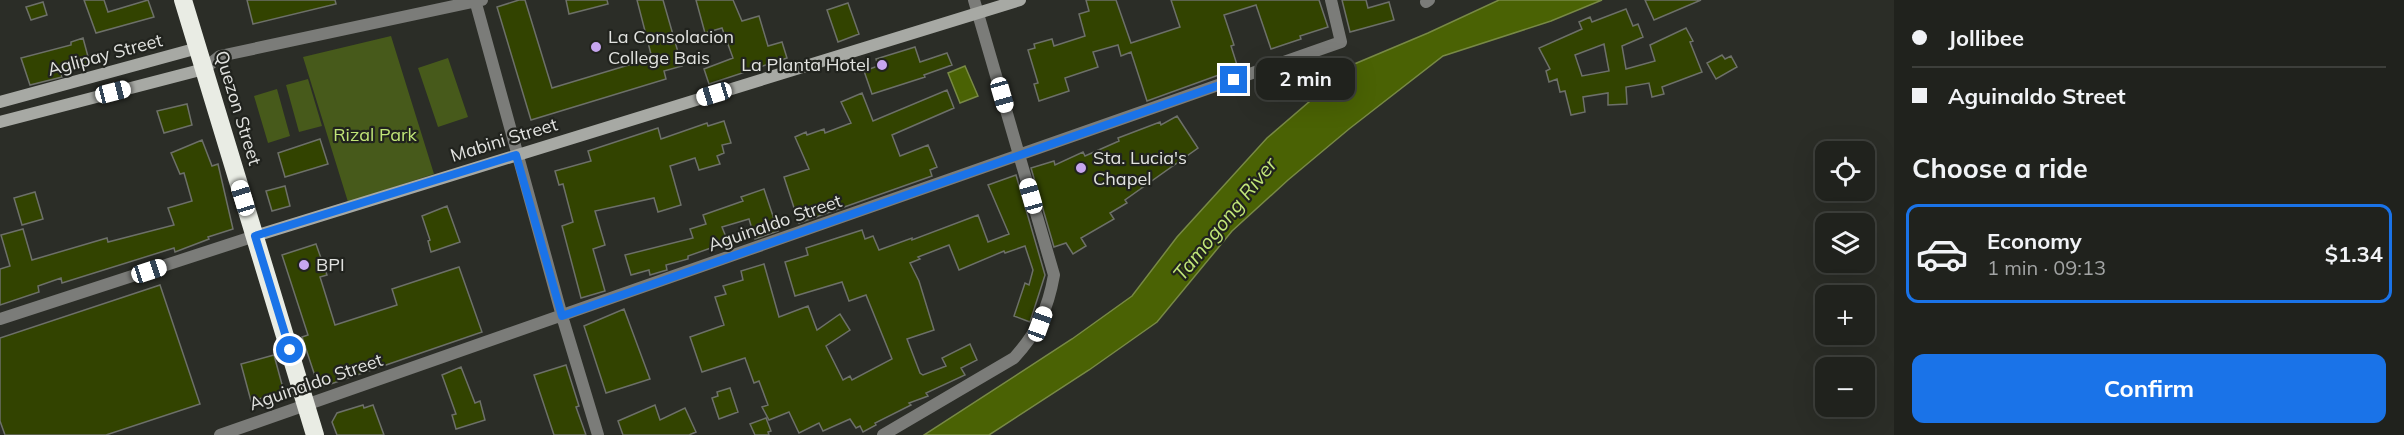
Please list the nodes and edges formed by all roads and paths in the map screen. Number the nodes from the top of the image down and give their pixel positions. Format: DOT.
graph roads {
  1 [pos="183,0"];
  2 [pos="974,0"];
  3 [pos="1020,0"];
  4 [pos="1330,0"];
  5 [pos="478,1"];
  6 [pos="978,13"];
  7 [pos="198,48"];
  8 [pos="220,56"];
  9 [pos="204,69"];
  10 [pos="0,102"];
  11 [pos="0,122"];
  12 [pos="516,155"];
  13 [pos="1020,156"];
  14 [pos="255,236"];
  15 [pos="562,316"];
  16 [pos="0,319"];
  17 [pos="306,404"];
  18 [pos="220,435"];
  19 [pos="315,435"];
  20 [pos="598,435"];
  21 [pos="884,435"];
  1 -- 7 [label="highway, Quezon Street"];
  2 -- 6 [label="street"];
  3 -- 6 [label="street, Mabini Street"];
  4 -- 13 [label="street, Aguinaldo Street"];
  5 -- 8 [label="street, Aglipay Street"];
  5 -- 12 [label="street"];
  6 -- 12 [label="street, Mabini Street"];
  6 -- 13 [label="street"];
  7 -- 8 [label="street"];
  7 -- 9 [label="highway, Quezon Street"];
  7 -- 10 [label="street, Aglipay Street"];
  8 -- 9 [label="street, Aglipay Street"];
  9 -- 11 [label="street, Aglipay Street"];
  9 -- 14 [label="highway, Quezon Street"];
  12 -- 14 [label="street, Mabini Street"];
  12 -- 15 [label="street"];
  13 -- 15 [label="street, Aguinaldo Street"];
  13 -- 21 [label="street"];
  14 -- 16 [label="street, Mabini Street"];
  14 -- 17 [label="highway, Quezon Street"];
  15 -- 17 [label="street, Aguinaldo Street"];
  15 -- 20 [label="street"];
  17 -- 18 [label="street, Aguinaldo Street"];
  17 -- 19 [label="highway, Quezon Street"];
}
